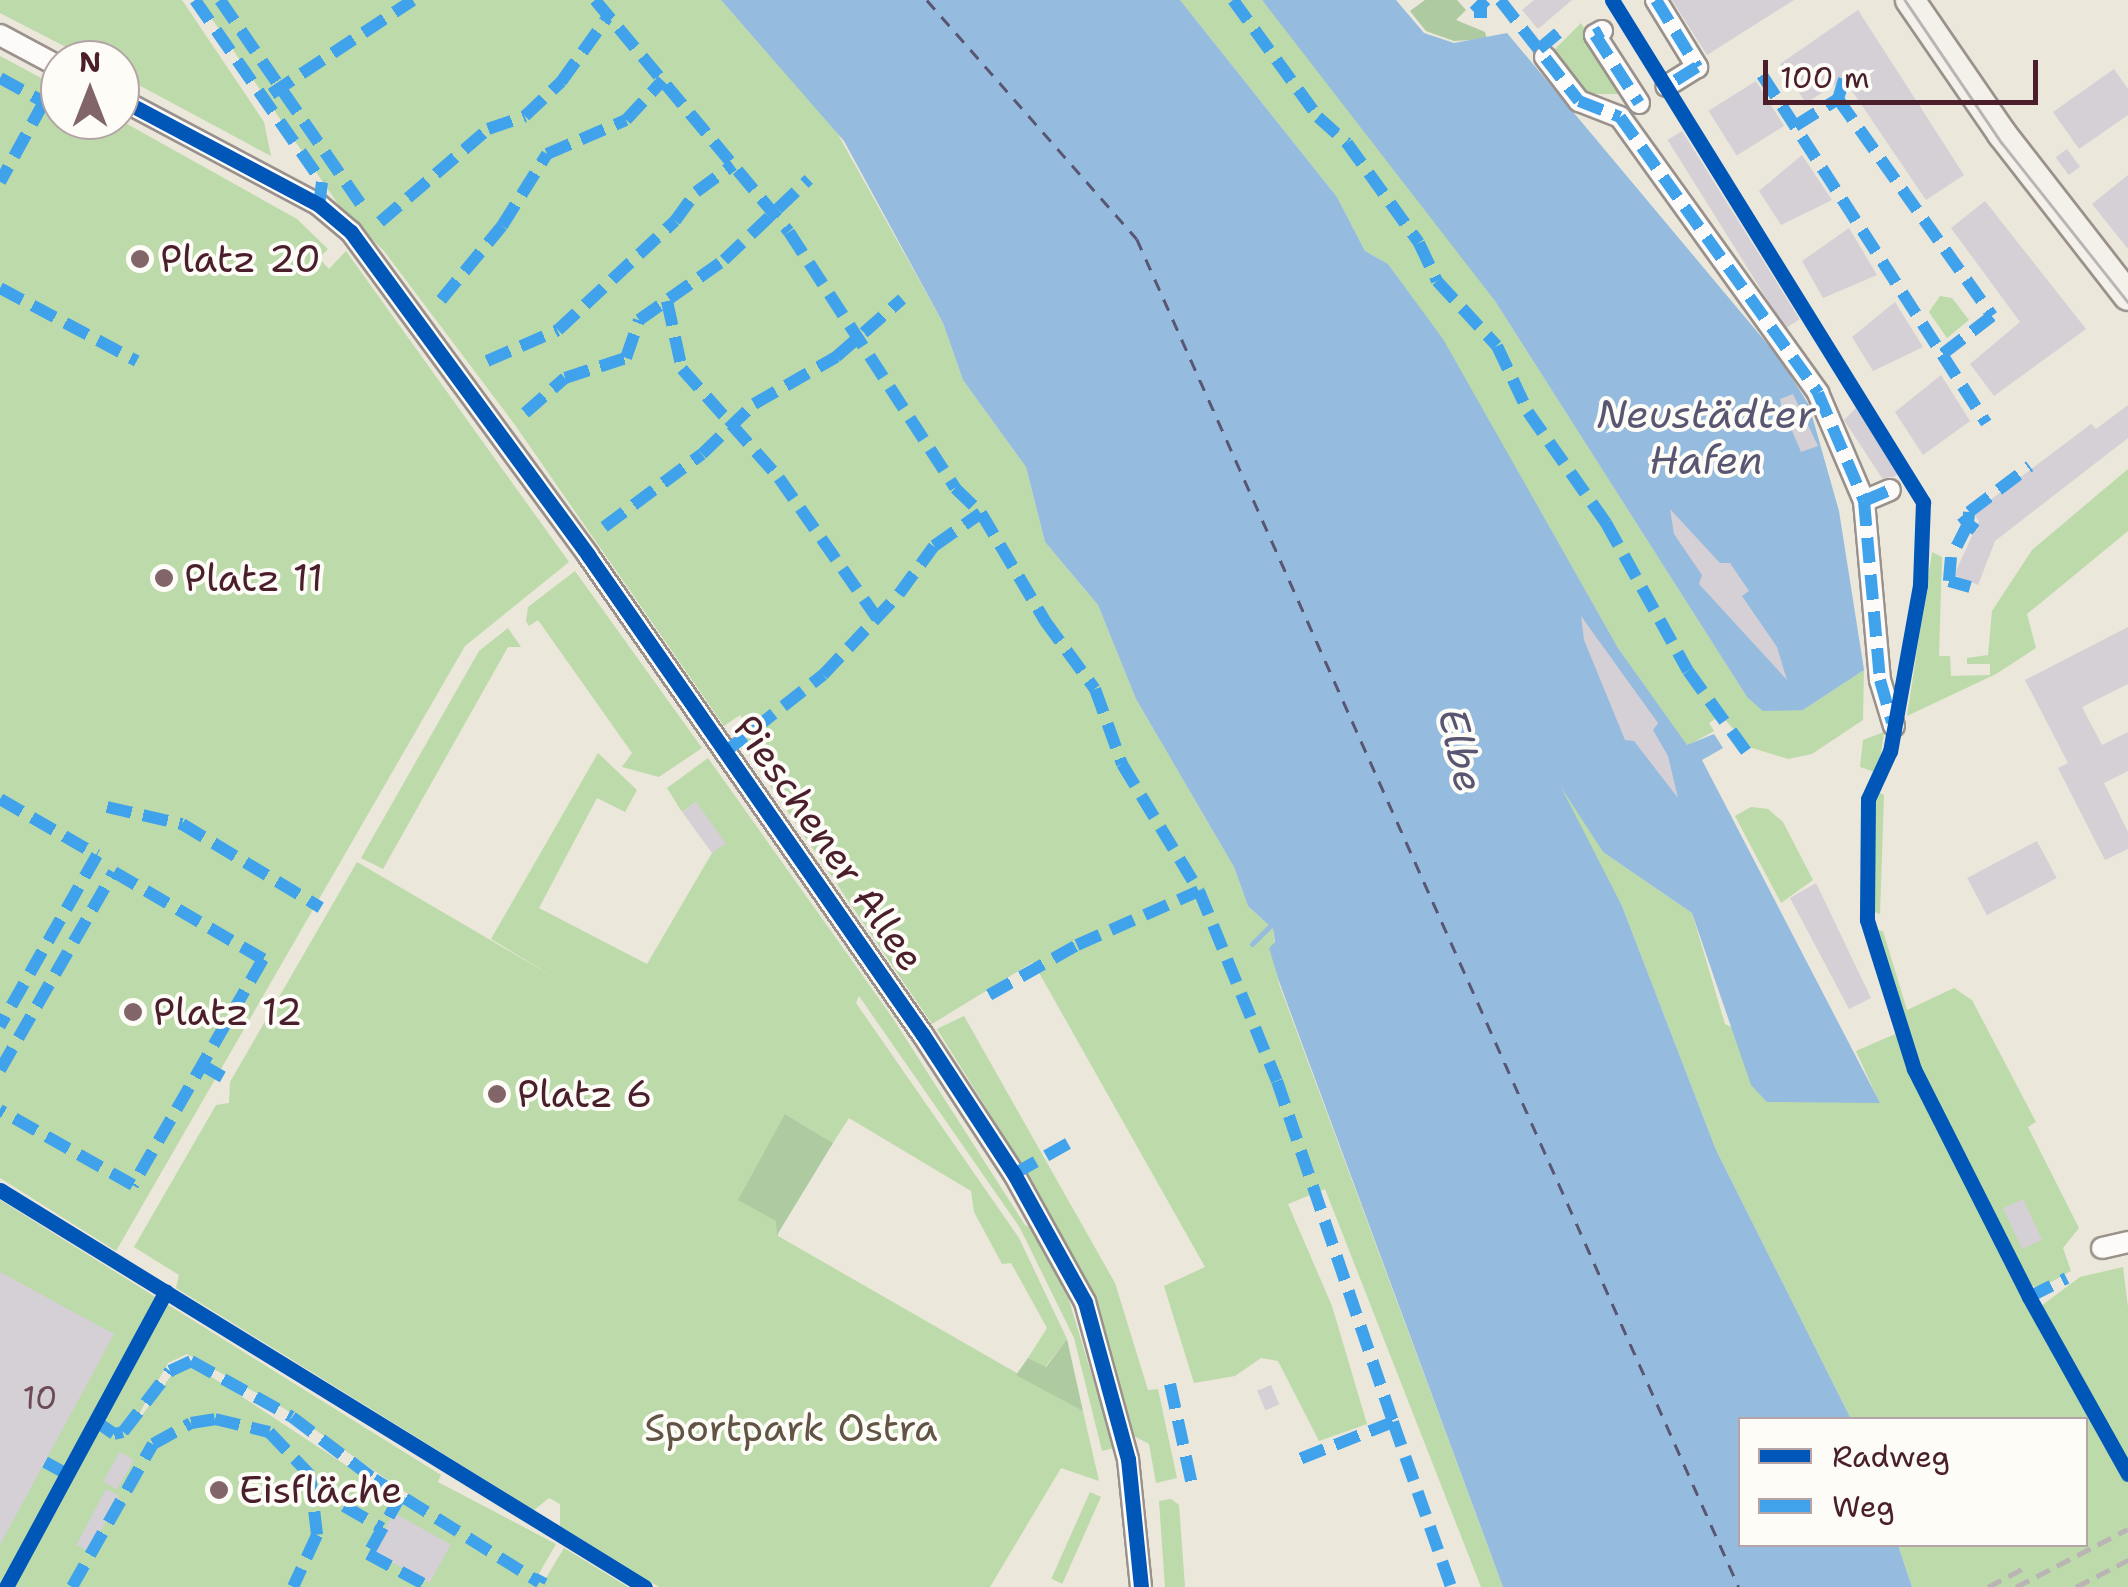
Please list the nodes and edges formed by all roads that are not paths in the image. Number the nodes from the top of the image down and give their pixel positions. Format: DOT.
graph roads {
  1 [pos="1656,0"];
  2 [pos="1910,0"];
  3 [pos="1602,31"];
  4 [pos="0,35"];
  5 [pos="40,56"];
  6 [pos="1545,57"];
  7 [pos="1666,86"];
  8 [pos="140,110"];
  9 [pos="1620,117"];
  10 [pos="2128,296"];
  11 [pos="1890,490"];
  12 [pos="1864,501"];
  13 [pos="1894,726"];
  14 [pos="2128,1242"];
  15 [pos="2102,1248"];
  16 [pos="1142,1587"];
  1 -- 7 [label="street"];
  2 -- 10 [label="main road"];
  3 -- 9 [label="street"];
  4 -- 5 [label="street"];
  6 -- 9 [label="street"];
  8 -- 16 [label="street, Pieschener Allee"];
  9 -- 12 [label="street"];
  11 -- 12 [label="street"];
  12 -- 13 [label="street"];
  14 -- 15 [label="street"];
}
